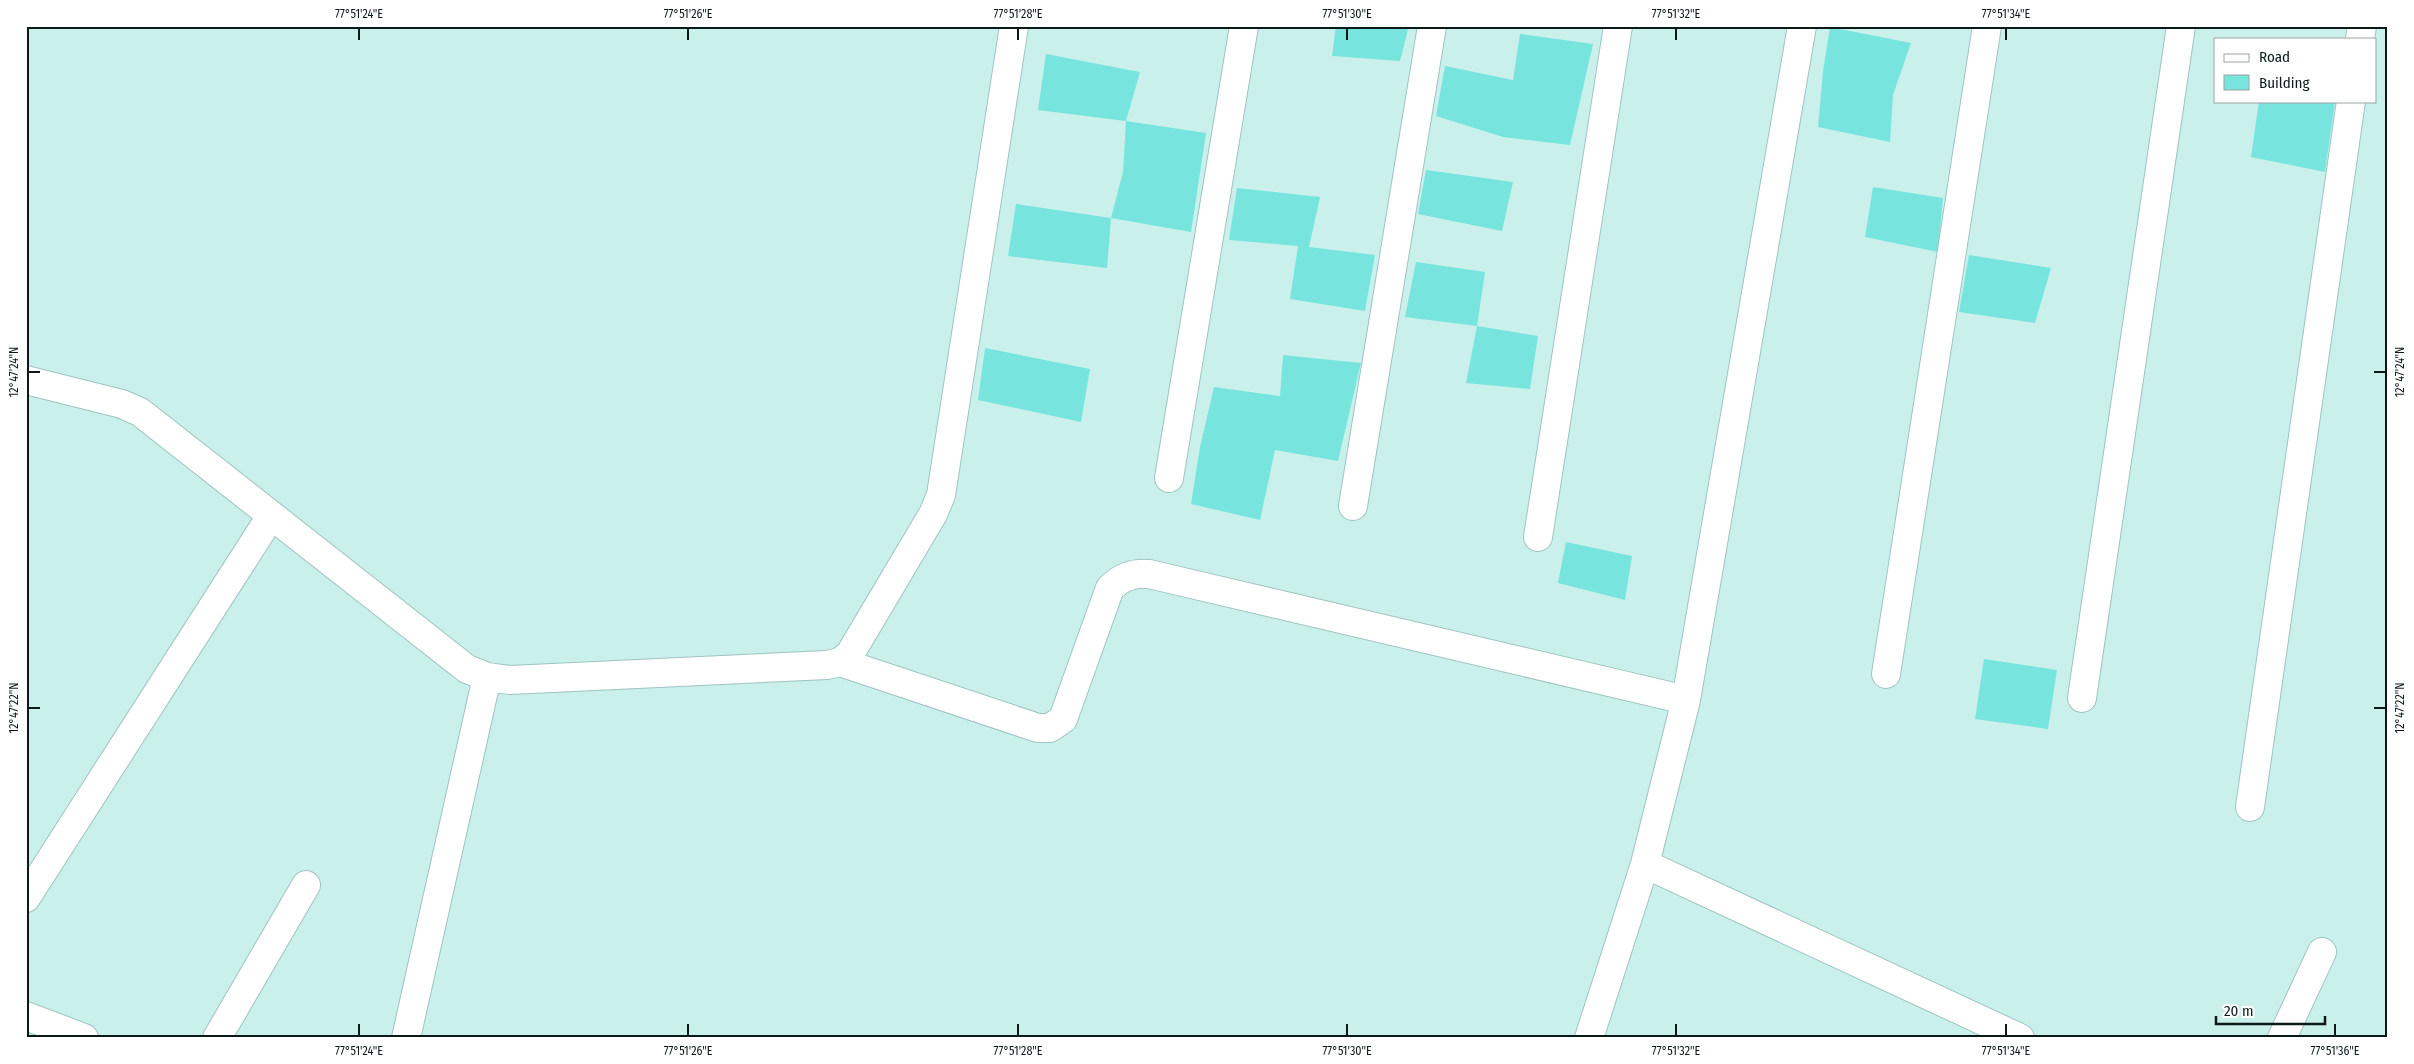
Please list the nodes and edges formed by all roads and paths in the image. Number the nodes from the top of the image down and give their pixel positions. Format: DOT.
graph roads {
  1 [pos="1014,26"];
  2 [pos="1244,26"];
  3 [pos="1432,26"];
  4 [pos="1618,26"];
  5 [pos="1802,26"];
  6 [pos="1987,26"];
  7 [pos="2181,26"];
  8 [pos="2352,102"];
  9 [pos="26,380"];
  10 [pos="1169,478"];
  11 [pos="1353,506"];
  12 [pos="271,516"];
  13 [pos="1538,537"];
  14 [pos="840,662"];
  15 [pos="1886,674"];
  16 [pos="487,678"];
  17 [pos="2082,698"];
  18 [pos="1686,700"];
  19 [pos="2250,807"];
  20 [pos="1645,864"];
  21 [pos="306,885"];
  22 [pos="26,898"];
  23 [pos="2322,952"];
  24 [pos="26,1016"];
  25 [pos="84,1038"];
  26 [pos="217,1038"];
  27 [pos="406,1038"];
  28 [pos="1589,1038"];
  29 [pos="2020,1038"];
  30 [pos="2282,1038"];
  1 -- 14 [label="street"];
  2 -- 10 [label="street"];
  3 -- 11 [label="street"];
  4 -- 13 [label="street"];
  5 -- 18 [label="street"];
  6 -- 15 [label="street"];
  7 -- 17 [label="street"];
  8 -- 19 [label="street"];
  9 -- 12 [label="street"];
  12 -- 16 [label="street"];
  12 -- 22 [label="street"];
  14 -- 16 [label="street"];
  14 -- 18 [label="street"];
  16 -- 27 [label="street"];
  18 -- 20 [label="street"];
  20 -- 28 [label="street"];
  20 -- 29 [label="street"];
  21 -- 26 [label="street"];
  23 -- 30 [label="street"];
  24 -- 25 [label="street"];
}
